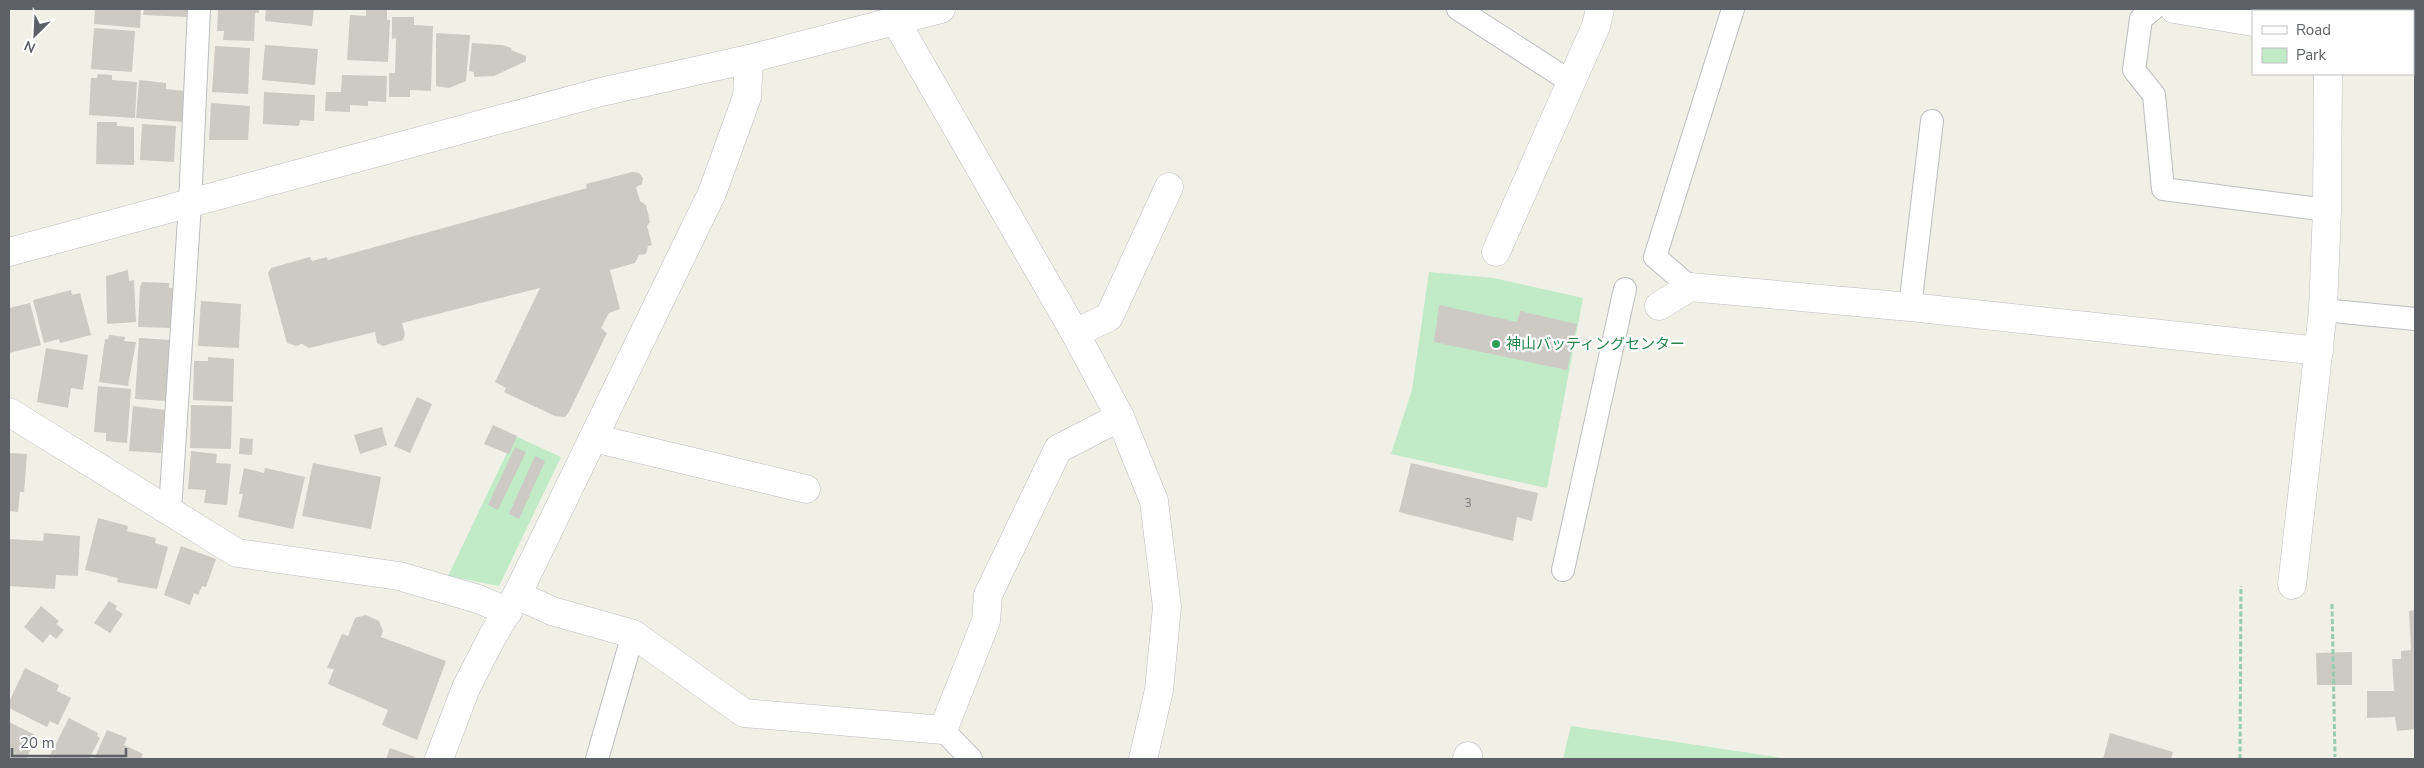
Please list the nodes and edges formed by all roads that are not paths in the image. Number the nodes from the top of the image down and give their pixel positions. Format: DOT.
graph roads {
  1 [pos="199,9"];
  2 [pos="941,9"];
  3 [pos="1458,9"];
  4 [pos="1600,9"];
  5 [pos="1733,9"];
  6 [pos="2153,9"];
  7 [pos="2174,9"];
  8 [pos="892,14"];
  9 [pos="2252,22"];
  10 [pos="749,59"];
  11 [pos="2328,75"];
  12 [pos="1571,82"];
  13 [pos="1932,121"];
  14 [pos="1169,187"];
  15 [pos="190,204"];
  16 [pos="2327,210"];
  17 [pos="9,252"];
  18 [pos="1496,252"];
  19 [pos="1690,286"];
  20 [pos="1625,289"];
  21 [pos="1659,306"];
  22 [pos="1910,307"];
  23 [pos="2323,310"];
  24 [pos="2415,319"];
  25 [pos="1075,333"];
  26 [pos="2319,351"];
  27 [pos="9,412"];
  28 [pos="1120,417"];
  29 [pos="594,438"];
  30 [pos="806,489"];
  31 [pos="170,510"];
  32 [pos="1563,570"];
  33 [pos="2292,585"];
  34 [pos="512,603"];
  35 [pos="633,634"];
  36 [pos="943,730"];
  37 [pos="440,759"];
  38 [pos="597,759"];
  39 [pos="971,759"];
  40 [pos="1143,759"];
  1 -- 15 [label="lane"];
  2 -- 8 [label="street"];
  3 -- 12 [label="lane"];
  4 -- 12 [label="street"];
  5 -- 19 [label="lane"];
  6 -- 16 [label="lane"];
  7 -- 9 [label="street"];
  8 -- 10 [label="street"];
  8 -- 25 [label="street"];
  10 -- 15 [label="street"];
  10 -- 29 [label="street"];
  11 -- 16 [label="street"];
  12 -- 18 [label="street"];
  13 -- 22 [label="lane"];
  14 -- 25 [label="street"];
  15 -- 17 [label="street"];
  15 -- 31 [label="lane"];
  16 -- 23 [label="street"];
  19 -- 21 [label="street"];
  19 -- 22 [label="street"];
  20 -- 32 [label="lane"];
  22 -- 26 [label="street"];
  23 -- 24 [label="lane"];
  23 -- 26 [label="street"];
  25 -- 28 [label="street"];
  26 -- 33 [label="street"];
  27 -- 31 [label="street"];
  28 -- 36 [label="street"];
  28 -- 40 [label="street"];
  29 -- 30 [label="street"];
  29 -- 34 [label="street"];
  31 -- 34 [label="street"];
  34 -- 35 [label="street"];
  34 -- 37 [label="street"];
  35 -- 36 [label="street"];
  35 -- 38 [label="lane"];
  36 -- 39 [label="lane"];
}
